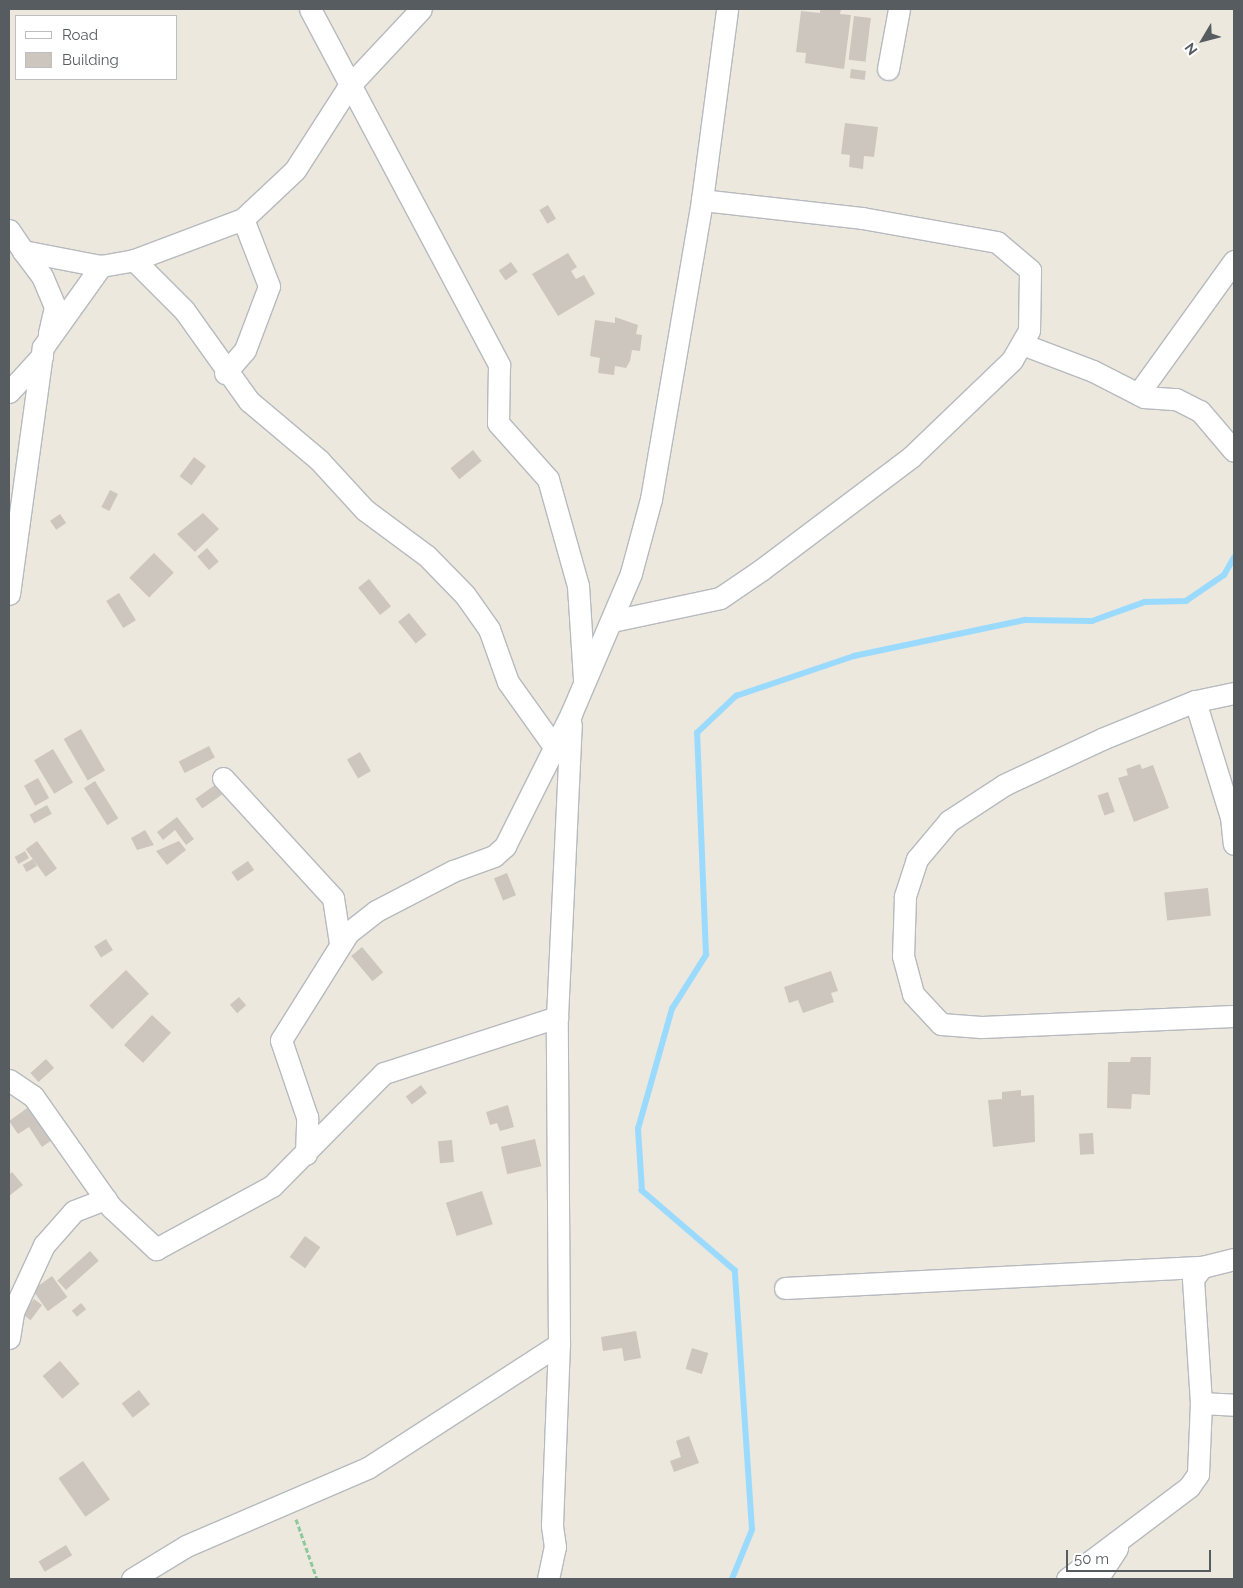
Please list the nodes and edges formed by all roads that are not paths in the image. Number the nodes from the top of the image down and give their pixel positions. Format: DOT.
graph roads {
  1 [pos="310,9"];
  2 [pos="421,9"];
  3 [pos="727,9"];
  4 [pos="899,9"];
  5 [pos="888,70"];
  6 [pos="349,86"];
  7 [pos="702,200"];
  8 [pos="243,219"];
  9 [pos="9,230"];
  10 [pos="23,251"];
  11 [pos="134,260"];
  12 [pos="1234,261"];
  13 [pos="100,266"];
  14 [pos="1022,344"];
  15 [pos="45,348"];
  16 [pos="225,373"];
  17 [pos="9,392"];
  18 [pos="1138,394"];
  19 [pos="1234,451"];
  20 [pos="9,594"];
  21 [pos="612,622"];
  22 [pos="584,683"];
  23 [pos="1234,693"];
  24 [pos="1195,702"];
  25 [pos="571,714"];
  26 [pos="554,748"];
  27 [pos="223,778"];
  28 [pos="1234,844"];
  29 [pos="340,943"];
  30 [pos="1234,1016"];
  31 [pos="557,1017"];
  32 [pos="9,1080"];
  33 [pos="306,1154"];
  34 [pos="106,1199"];
  35 [pos="1234,1259"];
  36 [pos="1202,1267"];
  37 [pos="785,1288"];
  38 [pos="9,1338"];
  39 [pos="559,1344"];
  40 [pos="1201,1403"];
  41 [pos="1234,1405"];
  42 [pos="1124,1537"];
  43 [pos="132,1579"];
  44 [pos="548,1579"];
  45 [pos="1068,1579"];
  46 [pos="1097,1579"];
  1 -- 6 [label="street"];
  2 -- 6 [label="street"];
  3 -- 7 [label="street"];
  4 -- 5 [label="street"];
  6 -- 8 [label="street"];
  6 -- 22 [label="street"];
  7 -- 14 [label="street"];
  7 -- 21 [label="street"];
  8 -- 11 [label="street"];
  8 -- 16 [label="street"];
  9 -- 10 [label="street"];
  10 -- 13 [label="street"];
  10 -- 15 [label="street"];
  11 -- 13 [label="street"];
  11 -- 16 [label="street"];
  12 -- 18 [label="street"];
  13 -- 15 [label="street"];
  14 -- 18 [label="street"];
  14 -- 21 [label="street"];
  15 -- 17 [label="street"];
  15 -- 20 [label="street"];
  16 -- 26 [label="street"];
  18 -- 19 [label="street"];
  21 -- 22 [label="street"];
  22 -- 25 [label="street"];
  23 -- 24 [label="street"];
  24 -- 28 [label="street"];
  24 -- 30 [label="street"];
  25 -- 26 [label="street"];
  25 -- 31 [label="street"];
  26 -- 29 [label="street"];
  27 -- 29 [label="street"];
  29 -- 33 [label="street"];
  31 -- 33 [label="street"];
  31 -- 39 [label="street"];
  32 -- 34 [label="street"];
  33 -- 34 [label="street"];
  34 -- 38 [label="street"];
  35 -- 36 [label="street"];
  36 -- 37 [label="street"];
  36 -- 40 [label="street"];
  39 -- 43 [label="street"];
  39 -- 44 [label="street"];
  40 -- 41 [label="street"];
  40 -- 42 [label="street"];
  42 -- 45 [label="street"];
  42 -- 46 [label="street"];
}
